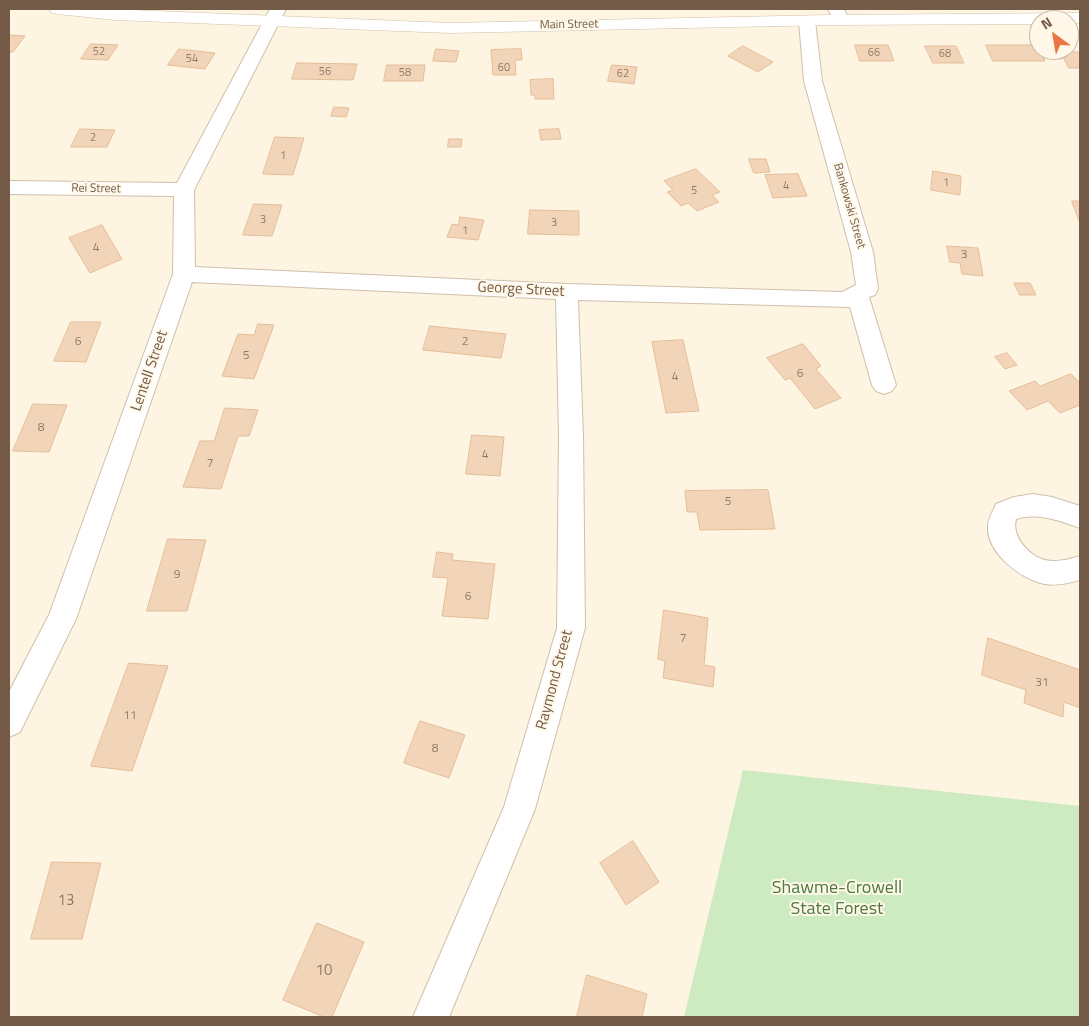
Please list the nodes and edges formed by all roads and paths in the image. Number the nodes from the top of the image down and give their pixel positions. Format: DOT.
graph roads {
  1 [pos="58,9"];
  2 [pos="838,14"];
  3 [pos="276,15"];
  4 [pos="1080,18"];
  5 [pos="807,21"];
  6 [pos="9,187"];
  7 [pos="184,190"];
  8 [pos="184,274"];
  9 [pos="567,292"];
  10 [pos="857,294"];
  11 [pos="884,385"];
  12 [pos="1080,517"];
  13 [pos="1080,568"];
  14 [pos="9,722"];
  15 [pos="431,1017"];
  1 -- 3 [label="main road, Main Street"];
  2 -- 4 [label="main road, Main Street"];
  2 -- 5 [label="main road, Main Street"];
  3 -- 5 [label="main road, Main Street"];
  3 -- 7 [label="street, Lentell Street"];
  5 -- 10 [label="street, Bankowski Street"];
  6 -- 7 [label="street, Rei Street"];
  7 -- 8 [label="street, Lentell Street"];
  8 -- 9 [label="street, George Street"];
  8 -- 14 [label="street, Lentell Street"];
  9 -- 10 [label="street, George Street"];
  9 -- 15 [label="street, Raymond Street"];
  10 -- 11 [label="street"];
  12 -- 13 [label="street"];
}
